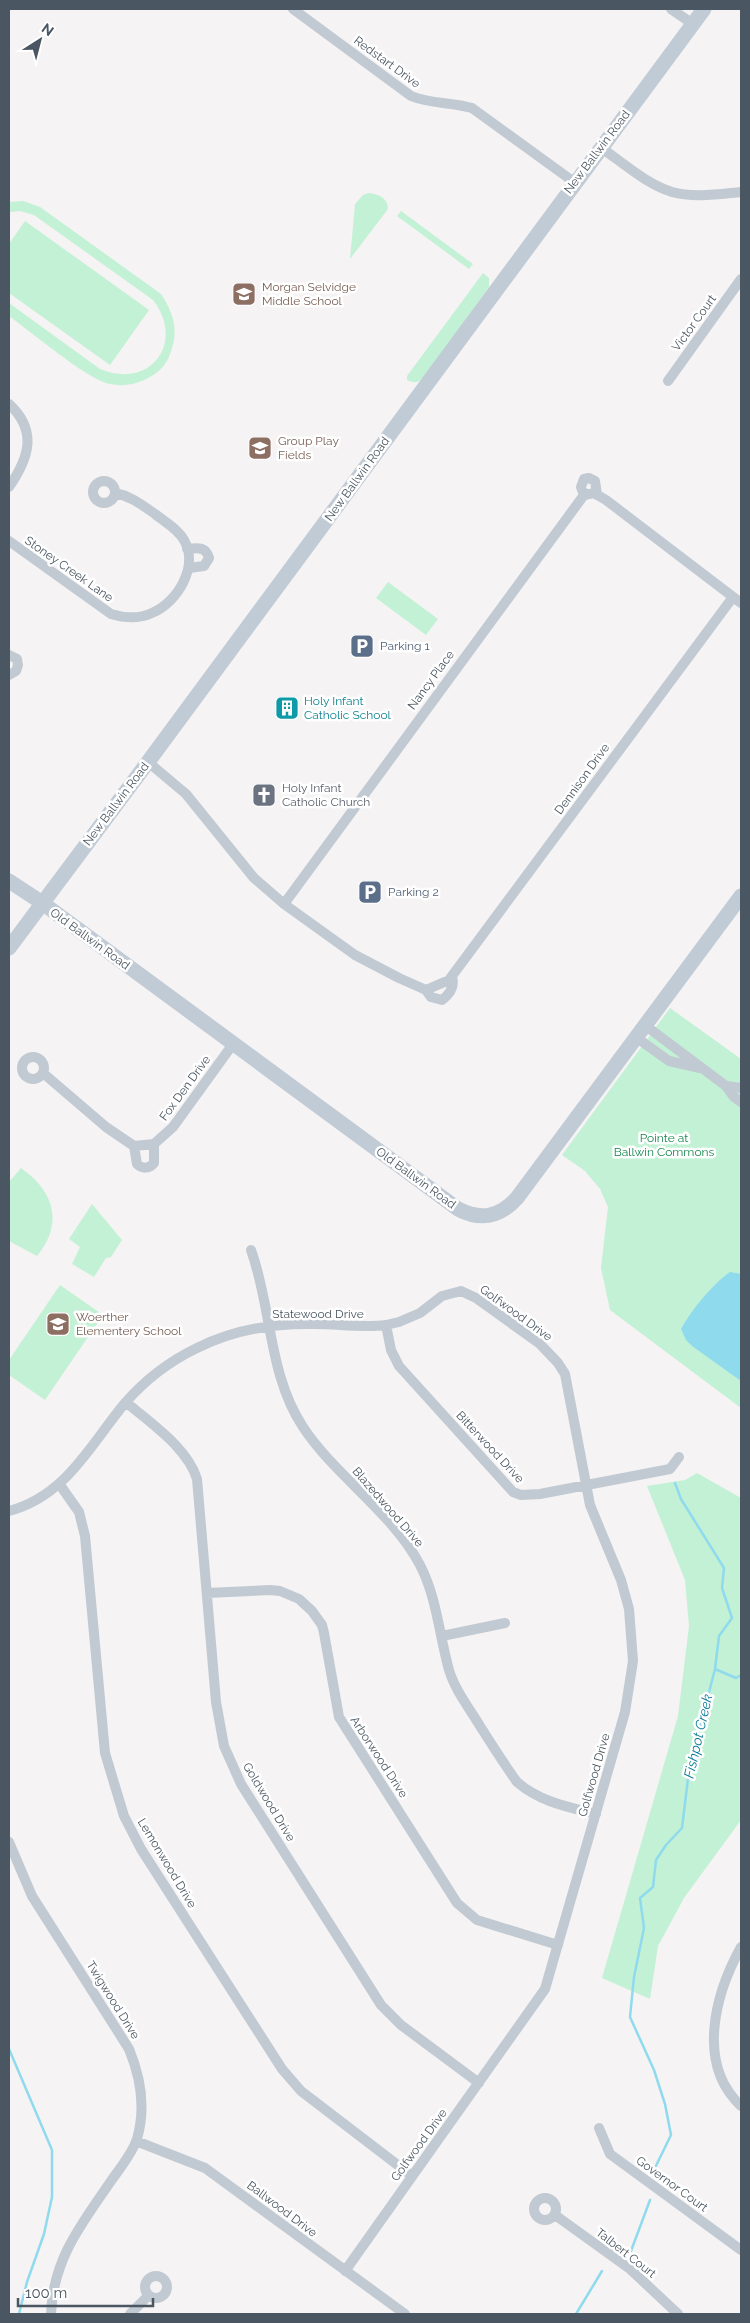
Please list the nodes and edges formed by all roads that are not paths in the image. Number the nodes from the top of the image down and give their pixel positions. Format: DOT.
graph roads {
  1 [pos="293,9"];
  2 [pos="671,9"];
  3 [pos="704,9"];
  4 [pos="693,24"];
  5 [pos="600,147"];
  6 [pos="574,182"];
  7 [pos="741,192"];
  8 [pos="741,279"];
  9 [pos="668,381"];
  10 [pos="9,404"];
  11 [pos="9,487"];
  12 [pos="115,493"];
  13 [pos="584,495"];
  14 [pos="597,495"];
  15 [pos="9,541"];
  16 [pos="187,549"];
  17 [pos="189,568"];
  18 [pos="737,600"];
  19 [pos="9,655"];
  20 [pos="9,675"];
  21 [pos="148,762"];
  22 [pos="9,881"];
  23 [pos="741,896"];
  24 [pos="41,902"];
  25 [pos="284,904"];
  26 [pos="9,948"];
  27 [pos="452,977"];
  28 [pos="426,990"];
  29 [pos="641,1032"];
  30 [pos="232,1044"];
  31 [pos="704,1069"];
  32 [pos="43,1073"];
  33 [pos="726,1086"];
  34 [pos="741,1088"];
  35 [pos="741,1102"];
  36 [pos="154,1144"];
  37 [pos="134,1146"];
  38 [pos="251,1250"];
  39 [pos="448,1293"];
  40 [pos="386,1325"];
  41 [pos="269,1326"];
  42 [pos="126,1402"];
  43 [pos="679,1457"];
  44 [pos="585,1484"];
  45 [pos="60,1485"];
  46 [pos="9,1511"];
  47 [pos="207,1593"];
  48 [pos="505,1622"];
  49 [pos="442,1636"];
  50 [pos="596,1814"];
  51 [pos="9,1842"];
  52 [pos="558,1945"];
  53 [pos="741,1947"];
  54 [pos="479,2083"];
  55 [pos="741,2106"];
  56 [pos="599,2128"];
  57 [pos="136,2141"];
  58 [pos="412,2176"];
  59 [pos="555,2215"];
  60 [pos="741,2250"];
  61 [pos="345,2271"];
  62 [pos="148,2296"];
  63 [pos="50,2314"];
  64 [pos="130,2314"];
  65 [pos="405,2314"];
  66 [pos="678,2314"];
  1 -- 6 [label="street, Redstart Drive"];
  2 -- 4 [label="street"];
  3 -- 4 [label="main road, New Ballwin Road"];
  4 -- 5 [label="main road, New Ballwin Road"];
  5 -- 6 [label="main road, New Ballwin Road"];
  5 -- 7 [label="street"];
  6 -- 21 [label="main road, New Ballwin Road"];
  8 -- 9 [label="street, Victor Court"];
  10 -- 11 [label="street"];
  12 -- 16 [label="street"];
  13 -- 14 [label="street"];
  13 -- 14 [label="street, Nancy Place"];
  13 -- 25 [label="street, Nancy Place"];
  14 -- 18 [label="street, Nancy Place"];
  15 -- 17 [label="street, Stoney Creek Lane"];
  16 -- 17 [label="street"];
  16 -- 17 [label="street"];
  18 -- 27 [label="street, Dennison Drive"];
  19 -- 20 [label="street"];
  21 -- 24 [label="main road, New Ballwin Road"];
  21 -- 25 [label="street, Dennison Drive"];
  22 -- 24 [label="main road, Old Ballwin Road"];
  23 -- 29 [label="main road, Old Ballwin Road"];
  24 -- 26 [label="main road, New Ballwin Road"];
  24 -- 30 [label="main road, Old Ballwin Road"];
  25 -- 28 [label="street, Dennison Drive"];
  27 -- 28 [label="street, Dennison Drive"];
  27 -- 28 [label="street, Dennison Drive"];
  29 -- 30 [label="main road, Old Ballwin Road"];
  29 -- 31 [label="street"];
  29 -- 31 [label="street"];
  30 -- 36 [label="street, Fox Den Drive"];
  31 -- 33 [label="street"];
  32 -- 37 [label="street"];
  33 -- 34 [label="street"];
  33 -- 35 [label="street"];
  36 -- 37 [label="street"];
  36 -- 37 [label="street"];
  38 -- 41 [label="street, Blazedwood Drive"];
  39 -- 40 [label="street, Statewood Drive"];
  39 -- 44 [label="street, Golfwood Drive"];
  40 -- 41 [label="street, Statewood Drive"];
  40 -- 44 [label="street, Bitterwood Drive"];
  41 -- 42 [label="street, Statewood Drive"];
  41 -- 49 [label="street, Blazedwood Drive"];
  42 -- 45 [label="street, Statewood Drive"];
  42 -- 47 [label="street, Goldwood Drive"];
  43 -- 44 [label="street, Bitterwood Drive"];
  44 -- 50 [label="street, Golfwood Drive"];
  45 -- 46 [label="street, Statewood Drive"];
  45 -- 58 [label="street, Lemonwood Drive"];
  47 -- 52 [label="street, Arborwood Drive"];
  47 -- 54 [label="street, Goldwood Drive"];
  48 -- 49 [label="street"];
  49 -- 50 [label="street, Blazedwood Drive"];
  50 -- 52 [label="street, Golfwood Drive"];
  51 -- 57 [label="street, Twigwood Drive"];
  52 -- 54 [label="street, Golfwood Drive"];
  53 -- 55 [label="street"];
  54 -- 58 [label="street, Golfwood Drive"];
  56 -- 60 [label="street, Governor Court"];
  57 -- 61 [label="street, Ballwood Drive"];
  57 -- 63 [label="street, Twigwood Drive"];
  58 -- 61 [label="street, Golfwood Drive"];
  59 -- 66 [label="street, Talbert Court"];
  61 -- 65 [label="street, Ballwood Drive"];
  62 -- 64 [label="street"];
}
